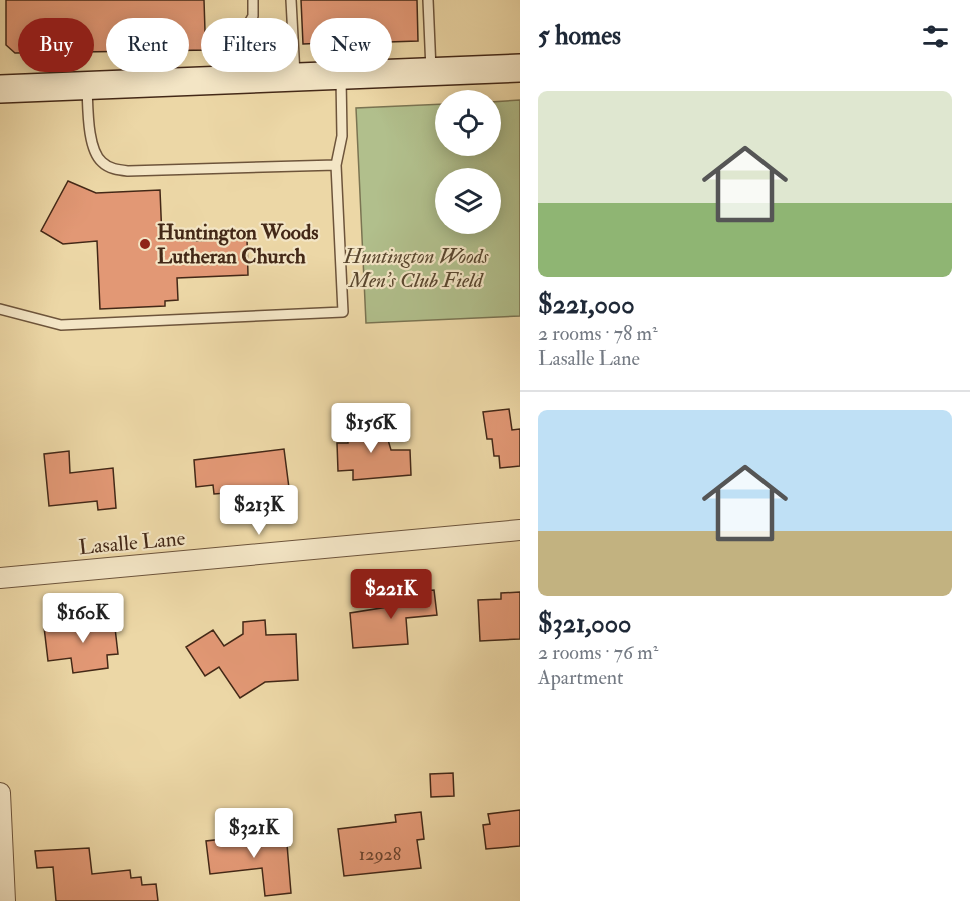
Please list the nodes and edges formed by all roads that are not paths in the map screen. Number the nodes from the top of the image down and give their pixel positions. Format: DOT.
graph roads {
  1 [pos="253,0"];
  2 [pos="291,0"];
  3 [pos="429,0"];
  4 [pos="520,68"];
  5 [pos="432,71"];
  6 [pos="341,75"];
  7 [pos="295,77"];
  8 [pos="235,79"];
  9 [pos="87,86"];
  10 [pos="0,89"];
  11 [pos="336,165"];
  12 [pos="0,309"];
  13 [pos="520,530"];
  14 [pos="0,579"];
  15 [pos="0,793"];
  16 [pos="5,901"];
  1 -- 8 [label="lane"];
  2 -- 7 [label="lane"];
  3 -- 5 [label="lane"];
  4 -- 5 [label="main road"];
  5 -- 6 [label="main road"];
  6 -- 7 [label="main road"];
  6 -- 11 [label="lane"];
  7 -- 8 [label="main road"];
  8 -- 9 [label="main road"];
  9 -- 10 [label="main road"];
  9 -- 11 [label="lane"];
  11 -- 12 [label="lane"];
  13 -- 14 [label="street, Lasalle Lane"];
  15 -- 16 [label="street"];
}
